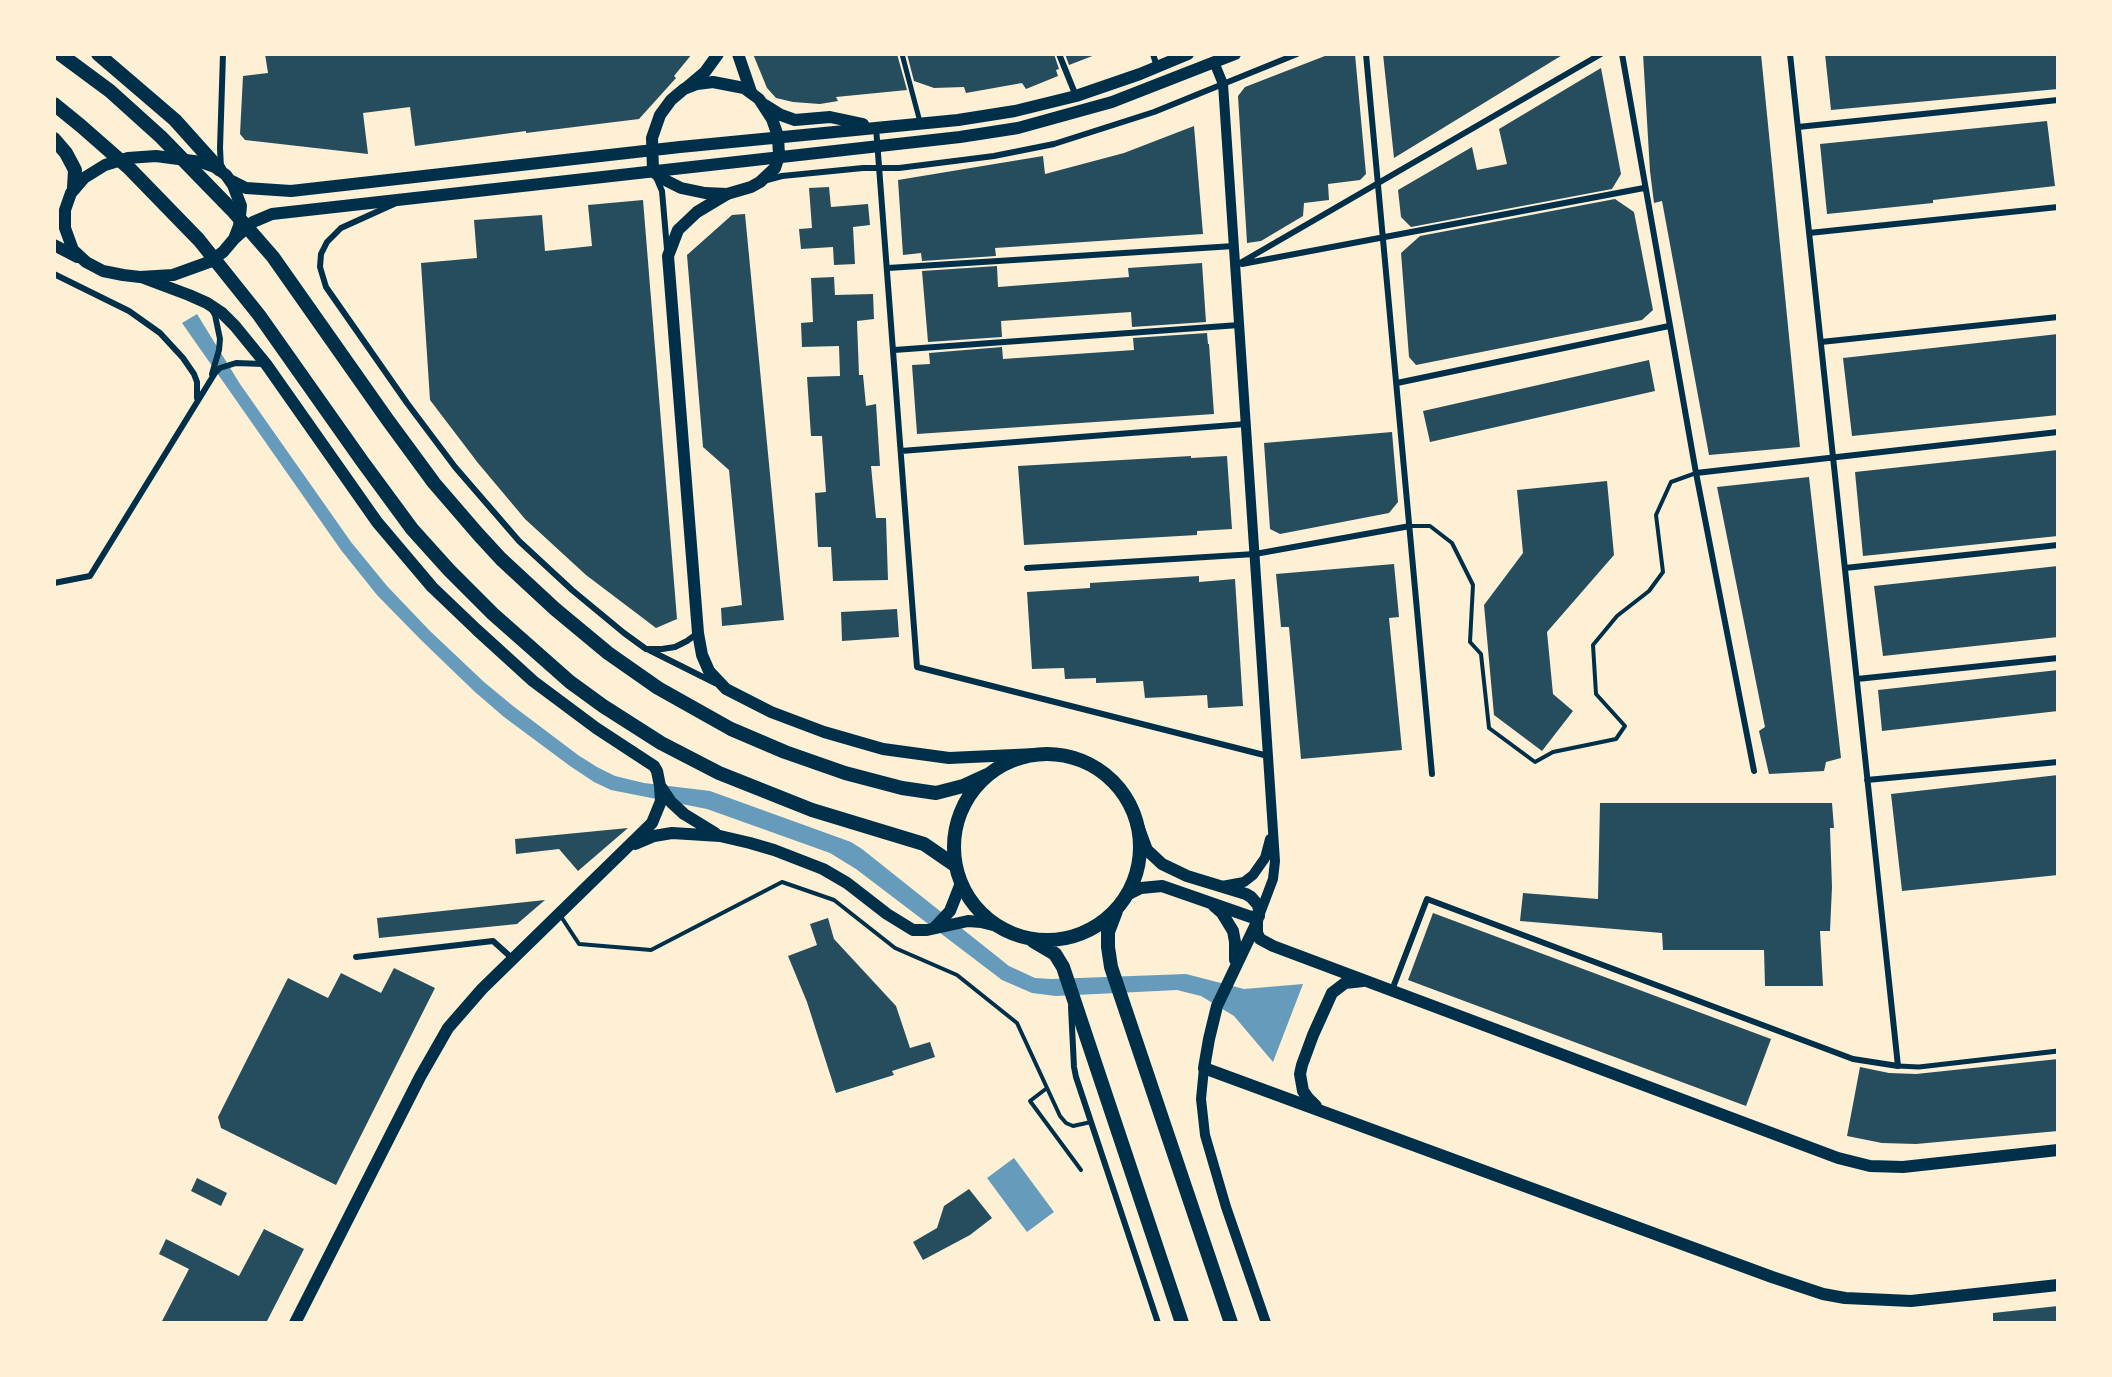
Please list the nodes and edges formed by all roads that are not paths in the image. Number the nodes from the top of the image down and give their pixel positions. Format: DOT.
graph roads {
  1 [pos="60,54"];
  2 [pos="98,54"];
  3 [pos="223,54"];
  4 [pos="718,54"];
  5 [pos="738,54"];
  6 [pos="902,54"];
  7 [pos="1059,54"];
  8 [pos="1153,54"];
  9 [pos="1188,54"];
  10 [pos="1235,54"];
  11 [pos="1297,54"];
  12 [pos="1366,54"];
  13 [pos="1601,54"];
  14 [pos="1622,54"];
  15 [pos="1790,54"];
  16 [pos="1214,62"];
  17 [pos="1158,67"];
  18 [pos="1223,84"];
  19 [pos="684,89"];
  20 [pos="755,96"];
  21 [pos="1076,96"];
  22 [pos="2058,100"];
  23 [pos="54,104"];
  24 [pos="921,124"];
  25 [pos="876,127"];
  26 [pos="1798,127"];
  27 [pos="778,136"];
  28 [pos="54,139"];
  29 [pos="878,145"];
  30 [pos="651,150"];
  31 [pos="779,156"];
  32 [pos="881,169"];
  33 [pos="653,171"];
  34 [pos="224,174"];
  35 [pos="1379,181"];
  36 [pos="760,182"];
  37 [pos="1644,188"];
  38 [pos="73,191"];
  39 [pos="727,194"];
  40 [pos="406,199"];
  41 [pos="2058,207"];
  42 [pos="54,209"];
  43 [pos="1809,233"];
  44 [pos="1384,237"];
  45 [pos="234,239"];
  46 [pos="54,245"];
  47 [pos="1234,246"];
  48 [pos="668,256"];
  49 [pos="82,260"];
  50 [pos="1235,266"];
  51 [pos="888,268"];
  52 [pos="54,274"];
  53 [pos="140,277"];
  54 [pos="207,303"];
  55 [pos="2058,317"];
  56 [pos="1239,325"];
  57 [pos="1670,326"];
  58 [pos="1821,342"];
  59 [pos="894,351"];
  60 [pos="266,364"];
  61 [pos="214,372"];
  62 [pos="1397,383"];
  63 [pos="197,402"];
  64 [pos="1246,424"];
  65 [pos="2058,432"];
  66 [pos="901,451"];
  67 [pos="1833,456"];
  68 [pos="1696,473"];
  69 [pos="1410,526"];
  70 [pos="2058,545"];
  71 [pos="1255,554"];
  72 [pos="1027,568"];
  73 [pos="1845,568"];
  74 [pos="54,583"];
  75 [pos="698,633"];
  76 [pos="646,649"];
  77 [pos="2058,658"];
  78 [pos="1857,679"];
  79 [pos="726,689"];
  80 [pos="1036,754"];
  81 [pos="1268,756"];
  82 [pos="2058,762"];
  83 [pos="1754,771"];
  84 [pos="1432,774"];
  85 [pos="987,775"];
  86 [pos="1867,780"];
  87 [pos="660,786"];
  88 [pos="1137,823"];
  89 [pos="1273,824"];
  90 [pos="720,836"];
  91 [pos="626,849"];
  92 [pos="956,866"];
  93 [pos="961,883"];
  94 [pos="1220,886"];
  95 [pos="1124,899"];
  96 [pos="1203,899"];
  97 [pos="559,914"];
  98 [pos="1258,919"];
  99 [pos="997,926"];
  100 [pos="934,928"];
  101 [pos="1025,938"];
  102 [pos="356,957"];
  103 [pos="513,959"];
  104 [pos="1232,973"];
  105 [pos="1368,982"];
  106 [pos="1071,991"];
  107 [pos="1392,991"];
  108 [pos="2058,1051"];
  109 [pos="1898,1066"];
  110 [pos="1204,1068"];
  111 [pos="1047,1088"];
  112 [pos="1321,1109"];
  113 [pos="1090,1122"];
  114 [pos="2058,1150"];
  115 [pos="1081,1170"];
  116 [pos="2058,1285"];
  117 [pos="295,1323"];
  118 [pos="1158,1323"];
  119 [pos="1182,1323"];
  120 [pos="1231,1323"];
  121 [pos="1266,1323"];
  1 -- 85 [label="highway"];
  2 -- 34 [label="highway"];
  3 -- 34 [label="street"];
  4 -- 19 [label="main road"];
  5 -- 20 [label="main road"];
  6 -- 24 [label="street"];
  7 -- 21 [label="street"];
  8 -- 17 [label="street"];
  9 -- 17 [label="main road"];
  10 -- 16 [label="main road"];
  11 -- 18 [label="street"];
  12 -- 35 [label="street"];
  13 -- 35 [label="street"];
  14 -- 37 [label="street"];
  15 -- 26 [label="street"];
  16 -- 18 [label="street"];
  16 -- 29 [label="main road"];
  17 -- 21 [label="main road"];
  18 -- 32 [label="street"];
  18 -- 47 [label="street"];
  19 -- 20 [label="main road"];
  19 -- 30 [label="main road"];
  20 -- 25 [label="main road"];
  20 -- 27 [label="main road"];
  21 -- 24 [label="main road"];
  22 -- 26 [label="street"];
  23 -- 92 [label="highway"];
  24 -- 25 [label="main road"];
  25 -- 27 [label="main road"];
  25 -- 29 [label="street"];
  26 -- 43 [label="street"];
  27 -- 30 [label="main road"];
  27 -- 31 [label="main road"];
  28 -- 38 [label="highway"];
  29 -- 31 [label="main road"];
  29 -- 32 [label="street"];
  30 -- 33 [label="main road"];
  30 -- 34 [label="main road"];
  31 -- 33 [label="main road"];
  31 -- 36 [label="main road"];
  32 -- 36 [label="street"];
  32 -- 51 [label="street"];
  33 -- 39 [label="main road"];
  33 -- 40 [label="main road"];
  33 -- 48 [label="street"];
  34 -- 38 [label="main road"];
  34 -- 45 [label="main road"];
  35 -- 44 [label="street"];
  35 -- 50 [label="street"];
  36 -- 39 [label="main road"];
  37 -- 44 [label="street"];
  37 -- 57 [label="street"];
  38 -- 42 [label="main road"];
  38 -- 49 [label="main road"];
  39 -- 48 [label="main road"];
  40 -- 45 [label="main road"];
  40 -- 76 [label="street"];
  41 -- 43 [label="street"];
  43 -- 58 [label="street"];
  44 -- 50 [label="street"];
  44 -- 62 [label="street"];
  45 -- 53 [label="main road"];
  46 -- 49 [label="main road"];
  47 -- 50 [label="street"];
  47 -- 51 [label="street"];
  48 -- 75 [label="main road"];
  49 -- 53 [label="main road"];
  50 -- 56 [label="street"];
  51 -- 59 [label="street"];
  52 -- 63 [label="street"];
  53 -- 54 [label="main road"];
  54 -- 60 [label="main road"];
  54 -- 61 [label="street"];
  55 -- 58 [label="street"];
  56 -- 59 [label="street"];
  56 -- 64 [label="street"];
  57 -- 62 [label="street"];
  57 -- 68 [label="street"];
  58 -- 67 [label="street"];
  59 -- 66 [label="street"];
  60 -- 61 [label="street"];
  60 -- 87 [label="main road"];
  61 -- 63 [label="street"];
  62 -- 69 [label="street"];
  63 -- 74 [label="street"];
  64 -- 66 [label="street"];
  64 -- 71 [label="street"];
  65 -- 67 [label="street"];
  66 -- 81 [label="street"];
  67 -- 68 [label="street"];
  67 -- 73 [label="street"];
  68 -- 69 [label="lane"];
  68 -- 83 [label="street"];
  69 -- 71 [label="street"];
  69 -- 84 [label="street"];
  70 -- 73 [label="street"];
  71 -- 72 [label="street"];
  71 -- 81 [label="street"];
  73 -- 78 [label="street"];
  75 -- 76 [label="street"];
  75 -- 79 [label="main road"];
  76 -- 79 [label="street"];
  77 -- 78 [label="street"];
  78 -- 86 [label="street"];
  79 -- 80 [label="main road"];
  80 -- 85 [label="highway"];
  80 -- 88 [label="highway"];
  81 -- 89 [label="street"];
  82 -- 86 [label="street"];
  85 -- 92 [label="highway"];
  86 -- 109 [label="street"];
  87 -- 90 [label="main road"];
  87 -- 91 [label="main road"];
  88 -- 94 [label="main road"];
  88 -- 95 [label="highway"];
  89 -- 94 [label="street"];
  89 -- 98 [label="street"];
  90 -- 91 [label="main road"];
  90 -- 100 [label="main road"];
  91 -- 97 [label="main road"];
  92 -- 93 [label="highway"];
  93 -- 99 [label="highway"];
  93 -- 100 [label="main road"];
  94 -- 98 [label="main road"];
  95 -- 96 [label="main road"];
  95 -- 101 [label="highway"];
  95 -- 120 [label="highway"];
  96 -- 98 [label="main road"];
  96 -- 104 [label="main road"];
  97 -- 103 [label="main road"];
  97 -- 111 [label="lane"];
  98 -- 104 [label="main road"];
  98 -- 105 [label="main road"];
  99 -- 100 [label="main road"];
  99 -- 101 [label="highway"];
  101 -- 106 [label="highway"];
  102 -- 103 [label="street"];
  103 -- 117 [label="main road"];
  104 -- 110 [label="main road"];
  105 -- 107 [label="main road"];
  105 -- 112 [label="main road"];
  106 -- 113 [label="street"];
  106 -- 119 [label="highway"];
  107 -- 109 [label="street"];
  107 -- 114 [label="main road"];
  108 -- 109 [label="street"];
  110 -- 112 [label="main road"];
  110 -- 121 [label="street"];
  111 -- 113 [label="lane"];
  111 -- 115 [label="lane"];
  112 -- 116 [label="main road"];
  113 -- 118 [label="street"];
}
